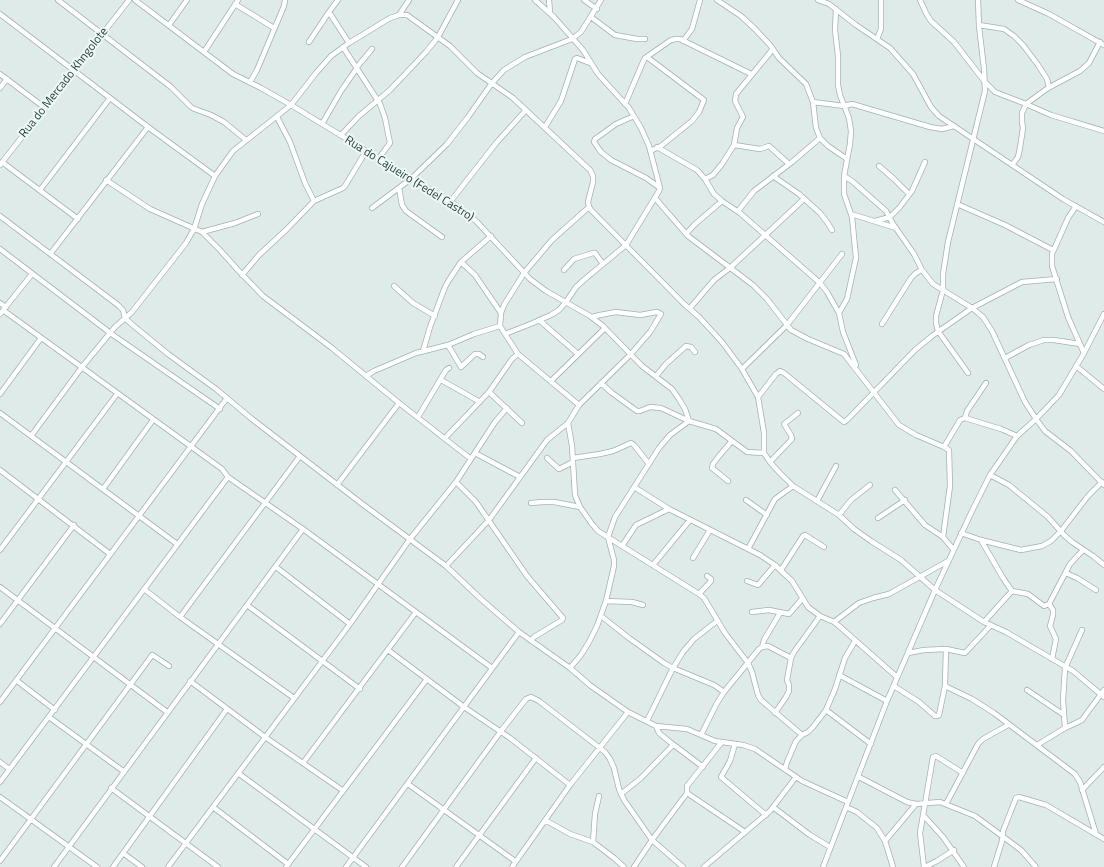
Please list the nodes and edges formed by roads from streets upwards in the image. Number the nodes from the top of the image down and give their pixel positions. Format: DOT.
graph roads {
  1 [pos="58,0"];
  2 [pos="128,0"];
  3 [pos="135,0"];
  4 [pos="187,0"];
  5 [pos="285,0"];
  6 [pos="338,0"];
  7 [pos="409,0"];
  8 [pos="458,0"];
  9 [pos="535,0"];
  10 [pos="549,0"];
  11 [pos="584,0"];
  12 [pos="601,0"];
  13 [pos="700,0"];
  14 [pos="717,0"];
  15 [pos="818,0"];
  16 [pos="881,0"];
  17 [pos="920,0"];
  18 [pos="978,0"];
  19 [pos="1018,0"];
  20 [pos="237,2"];
  21 [pos="829,2"];
  22 [pos="596,9"];
  23 [pos="836,9"];
  24 [pos="329,12"];
  25 [pos="550,13"];
  26 [pos="0,14"];
  27 [pos="399,15"];
  28 [pos="591,17"];
  29 [pos="979,24"];
  30 [pos="169,25"];
  31 [pos="274,28"];
  32 [pos="102,34"];
  33 [pos="438,37"];
  34 [pos="645,38"];
  35 [pos="572,39"];
  36 [pos="877,39"];
  37 [pos="683,41"];
  38 [pos="309,42"];
  39 [pos="349,43"];
  40 [pos="1102,43"];
  41 [pos="343,46"];
  42 [pos="372,49"];
  43 [pos="773,49"];
  44 [pos="204,52"];
  45 [pos="647,57"];
  46 [pos="590,63"];
  47 [pos="357,68"];
  48 [pos="74,71"];
  49 [pos="0,74"];
  50 [pos="751,74"];
  51 [pos="7,80"];
  52 [pos="250,82"];
  53 [pos="985,82"];
  54 [pos="492,83"];
  55 [pos="1049,87"];
  56 [pos="0,88"];
  57 [pos="110,98"];
  58 [pos="378,100"];
  59 [pos="813,102"];
  60 [pos="626,104"];
  61 [pos="1026,104"];
  62 [pos="292,105"];
  63 [pos="844,106"];
  64 [pos="45,108"];
  65 [pos="526,110"];
  66 [pos="634,116"];
  67 [pos="277,117"];
  68 [pos="322,124"];
  69 [pos="954,126"];
  70 [pos="148,127"];
  71 [pos="546,127"];
  72 [pos="1104,132"];
  73 [pos="341,135"];
  74 [pos="820,138"];
  75 [pos="974,138"];
  76 [pos="246,140"];
  77 [pos="734,145"];
  78 [pos="657,147"];
  79 [pos="366,150"];
  80 [pos="650,151"];
  81 [pos="379,158"];
  82 [pos="848,159"];
  83 [pos="925,162"];
  84 [pos="1,164"];
  85 [pos="789,164"];
  86 [pos="1012,165"];
  87 [pos="879,166"];
  88 [pos="215,176"];
  89 [pos="773,176"];
  90 [pos="844,176"];
  91 [pos="412,178"];
  92 [pos="705,179"];
  93 [pos="106,180"];
  94 [pos="399,188"];
  95 [pos="660,188"];
  96 [pos="40,190"];
  97 [pos="909,194"];
  98 [pos="655,198"];
  99 [pos="804,199"];
  100 [pos="314,201"];
  101 [pos="722,201"];
  102 [pos="450,202"];
  103 [pos="957,204"];
  104 [pos="1076,206"];
  105 [pos="588,207"];
  106 [pos="372,208"];
  107 [pos="738,211"];
  108 [pos="258,214"];
  109 [pos="851,214"];
  110 [pos="0,216"];
  111 [pos="890,218"];
  112 [pos="78,219"];
  113 [pos="875,221"];
  114 [pos="1104,222"];
  115 [pos="896,228"];
  116 [pos="194,229"];
  117 [pos="832,230"];
  118 [pos="202,232"];
  119 [pos="686,234"];
  120 [pos="766,235"];
  121 [pos="491,236"];
  122 [pos="442,237"];
  123 [pos="626,245"];
  124 [pos="0,250"];
  125 [pos="1053,250"];
  126 [pos="51,254"];
  127 [pos="842,254"];
  128 [pos="461,262"];
  129 [pos="603,264"];
  130 [pos="731,267"];
  131 [pos="564,270"];
  132 [pos="922,270"];
  133 [pos="524,273"];
  134 [pos="32,274"];
  135 [pos="242,275"];
  136 [pos="1057,279"];
  137 [pos="820,283"];
  138 [pos="394,286"];
  139 [pos="943,290"];
  140 [pos="566,302"];
  141 [pos="0,303"];
  142 [pos="690,308"];
  143 [pos="972,308"];
  144 [pos="3,311"];
  145 [pos="501,313"];
  146 [pos="839,314"];
  147 [pos="1104,314"];
  148 [pos="435,316"];
  149 [pos="125,318"];
  150 [pos="592,318"];
  151 [pos="540,320"];
  152 [pos="882,324"];
  153 [pos="787,325"];
  154 [pos="500,326"];
  155 [pos="605,328"];
  156 [pos="938,331"];
  157 [pos="110,333"];
  158 [pos="505,334"];
  159 [pos="41,338"];
  160 [pos="1080,344"];
  161 [pos="448,345"];
  162 [pos="423,351"];
  163 [pos="695,352"];
  164 [pos="1084,353"];
  165 [pos="518,354"];
  166 [pos="578,354"];
  167 [pos="631,354"];
  168 [pos="483,357"];
  169 [pos="1005,358"];
  170 [pos="1076,366"];
  171 [pos="82,367"];
  172 [pos="449,368"];
  173 [pos="742,369"];
  174 [pos="857,370"];
  175 [pos="968,373"];
  176 [pos="366,376"];
  177 [pos="656,376"];
  178 [pos="441,380"];
  179 [pos="551,381"];
  180 [pos="601,383"];
  181 [pos="986,383"];
  182 [pos="1104,389"];
  183 [pos="489,392"];
  184 [pos="874,392"];
  185 [pos="0,394"];
  186 [pos="117,394"];
  187 [pos="758,397"];
  188 [pos="227,398"];
  189 [pos="480,402"];
  190 [pos="399,403"];
  191 [pos="579,405"];
  192 [pos="507,408"];
  193 [pos="220,409"];
  194 [pos="0,413"];
  195 [pos="798,413"];
  196 [pos="418,417"];
  197 [pos="965,418"];
  198 [pos="1036,419"];
  199 [pos="153,420"];
  200 [pos="689,421"];
  201 [pos="522,423"];
  202 [pos="568,423"];
  203 [pos="31,436"];
  204 [pos="1017,436"];
  205 [pos="445,438"];
  206 [pos="732,441"];
  207 [pos="944,447"];
  208 [pos="191,448"];
  209 [pos="475,453"];
  210 [pos="764,453"];
  211 [pos="300,456"];
  212 [pos="547,458"];
  213 [pos="471,459"];
  214 [pos="573,460"];
  215 [pos="770,462"];
  216 [pos="66,463"];
  217 [pos="649,464"];
  218 [pos="836,466"];
  219 [pos="0,470"];
  220 [pos="990,475"];
  221 [pos="228,477"];
  222 [pos="520,477"];
  223 [pos="728,481"];
  224 [pos="456,482"];
  225 [pos="337,484"];
  226 [pos="1103,484"];
  227 [pos="870,485"];
  228 [pos="794,486"];
  229 [pos="634,487"];
  230 [pos="103,489"];
  231 [pos="895,490"];
  232 [pos="39,499"];
  233 [pos="746,500"];
  234 [pos="905,500"];
  235 [pos="817,501"];
  236 [pos="266,503"];
  237 [pos="531,503"];
  238 [pos="580,507"];
  239 [pos="669,509"];
  240 [pos="767,515"];
  241 [pos="839,515"];
  242 [pos="138,516"];
  243 [pos="878,518"];
  244 [pos="489,520"];
  245 [pos="690,520"];
  246 [pos="74,525"];
  247 [pos="303,529"];
  248 [pos="710,530"];
  249 [pos="1061,531"];
  250 [pos="961,533"];
  251 [pos="608,537"];
  252 [pos="943,537"];
  253 [pos="410,540"];
  254 [pos="981,540"];
  255 [pos="177,544"];
  256 [pos="622,546"];
  257 [pos="824,547"];
  258 [pos="748,549"];
  259 [pos="953,549"];
  260 [pos="0,550"];
  261 [pos="1083,550"];
  262 [pos="110,554"];
  263 [pos="693,558"];
  264 [pos="948,561"];
  265 [pos="775,564"];
  266 [pos="1104,565"];
  267 [pos="446,566"];
  268 [pos="653,566"];
  269 [pos="276,567"];
  270 [pos="781,570"];
  271 [pos="1066,573"];
  272 [pos="707,576"];
  273 [pos="920,577"];
  274 [pos="747,581"];
  275 [pos="378,585"];
  276 [pos="0,587"];
  277 [pos="144,588"];
  278 [pos="935,590"];
  279 [pos="1096,590"];
  280 [pos="1012,591"];
  281 [pos="699,594"];
  282 [pos="802,599"];
  283 [pos="18,600"];
  284 [pos="606,601"];
  285 [pos="1050,604"];
  286 [pos="247,605"];
  287 [pos="643,605"];
  288 [pos="416,612"];
  289 [pos="752,612"];
  290 [pos="780,613"];
  291 [pos="601,616"];
  292 [pos="820,616"];
  293 [pos="180,617"];
  294 [pos="717,621"];
  295 [pos="834,622"];
  296 [pos="984,622"];
  297 [pos="0,624"];
  298 [pos="350,624"];
  299 [pos="991,625"];
  300 [pos="55,628"];
  301 [pos="1082,630"];
  302 [pos="519,632"];
  303 [pos="531,640"];
  304 [pos="855,641"];
  305 [pos="218,644"];
  306 [pos="762,647"];
  307 [pos="946,649"];
  308 [pos="388,650"];
  309 [pos="908,653"];
  310 [pos="94,656"];
  311 [pos="791,658"];
  312 [pos="322,660"];
  313 [pos="1052,660"];
  314 [pos="748,663"];
  315 [pos="168,666"];
  316 [pos="492,668"];
  317 [pos="570,668"];
  318 [pos="673,668"];
  319 [pos="1065,668"];
  320 [pos="839,675"];
  321 [pos="426,678"];
  322 [pos="897,678"];
  323 [pos="16,680"];
  324 [pos="190,682"];
  325 [pos="130,684"];
  326 [pos="894,686"];
  327 [pos="945,686"];
  328 [pos="360,689"];
  329 [pos="1027,690"];
  330 [pos="724,692"];
  331 [pos="1103,693"];
  332 [pos="294,698"];
  333 [pos="887,701"];
  334 [pos="0,702"];
  335 [pos="464,706"];
  336 [pos="227,709"];
  337 [pos="55,710"];
  338 [pos="826,710"];
  339 [pos="167,712"];
  340 [pos="628,712"];
  341 [pos="775,713"];
  342 [pos="1064,715"];
  343 [pos="49,717"];
  344 [pos="648,721"];
  345 [pos="1008,725"];
  346 [pos="656,726"];
  347 [pos="1065,728"];
  348 [pos="500,731"];
  349 [pos="701,735"];
  350 [pos="802,735"];
  351 [pos="265,737"];
  352 [pos="721,743"];
  353 [pos="87,744"];
  354 [pos="735,744"];
  355 [pos="871,744"];
  356 [pos="673,745"];
  357 [pos="1037,745"];
  358 [pos="599,747"];
  359 [pos="536,758"];
  360 [pos="0,762"];
  361 [pos="303,763"];
  362 [pos="703,767"];
  363 [pos="1104,767"];
  364 [pos="786,769"];
  365 [pos="10,770"];
  366 [pos="123,771"];
  367 [pos="238,773"];
  368 [pos="963,773"];
  369 [pos="796,777"];
  370 [pos="858,777"];
  371 [pos="0,782"];
  372 [pos="408,784"];
  373 [pos="570,785"];
  374 [pos="111,788"];
  375 [pos="342,790"];
  376 [pos="1082,790"];
  377 [pos="688,793"];
  378 [pos="621,794"];
  379 [pos="599,796"];
  380 [pos="0,797"];
  381 [pos="925,802"];
  382 [pos="847,804"];
  383 [pos="916,804"];
  384 [pos="946,804"];
  385 [pos="213,807"];
  386 [pos="773,807"];
  387 [pos="444,810"];
  388 [pos="766,815"];
  389 [pos="924,815"];
  390 [pos="149,816"];
  391 [pos="31,819"];
  392 [pos="545,820"];
  393 [pos="314,828"];
  394 [pos="744,832"];
  395 [pos="1096,834"];
  396 [pos="479,836"];
  397 [pos="1002,836"];
  398 [pos="652,840"];
  399 [pos="1104,840"];
  400 [pos="593,842"];
  401 [pos="885,842"];
  402 [pos="186,843"];
  403 [pos="68,847"];
  404 [pos="830,847"];
  405 [pos="954,850"];
  406 [pos="123,853"];
  407 [pos="353,857"];
  408 [pos="0,861"];
  409 [pos="515,862"];
  410 [pos="287,865"];
  411 [pos="54,867"];
  412 [pos="97,867"];
  413 [pos="113,867"];
  414 [pos="142,867"];
  415 [pos="168,867"];
  416 [pos="218,867"];
  417 [pos="346,867"];
  418 [pos="366,867"];
  419 [pos="402,867"];
  420 [pos="456,867"];
  421 [pos="512,867"];
  422 [pos="624,867"];
  423 [pos="634,867"];
  424 [pos="683,867"];
  425 [pos="704,867"];
  426 [pos="822,867"];
  427 [pos="893,867"];
  428 [pos="925,867"];
  429 [pos="964,867"];
  430 [pos="994,867"];
  431 [pos="1036,867"];
  1 -- 32 [label="street"];
  2 -- 32 [label="street, Rua do Mercado Khngolote"];
  3 -- 30 [label="street, Rua do Cajueiro (Fedel Castro)"];
  4 -- 30 [label="street"];
  5 -- 31 [label="street"];
  6 -- 24 [label="street"];
  7 -- 27 [label="street"];
  8 -- 33 [label="street"];
  9 -- 25 [label="street"];
  10 -- 25 [label="street"];
  11 -- 22 [label="street"];
  12 -- 22 [label="street"];
  13 -- 37 [label="street"];
  14 -- 43 [label="street"];
  15 -- 21 [label="street"];
  16 -- 36 [label="street"];
  17 -- 53 [label="street"];
  18 -- 29 [label="street"];
  19 -- 40 [label="street"];
  20 -- 31 [label="street"];
  20 -- 44 [label="street"];
  21 -- 23 [label="street"];
  22 -- 28 [label="street"];
  23 -- 36 [label="street"];
  23 -- 63 [label="street"];
  24 -- 38 [label="street"];
  24 -- 39 [label="street"];
  25 -- 35 [label="street"];
  26 -- 48 [label="street"];
  27 -- 33 [label="street"];
  27 -- 39 [label="street"];
  28 -- 34 [label="street"];
  28 -- 35 [label="street"];
  29 -- 53 [label="street"];
  29 -- 55 [label="street"];
  30 -- 44 [label="street, Rua do Cajueiro (Fedel Castro)"];
  31 -- 52 [label="street"];
  32 -- 48 [label="street, Rua do Mercado Khngolote"];
  32 -- 76 [label="street"];
  33 -- 54 [label="street"];
  33 -- 58 [label="street"];
  35 -- 46 [label="street"];
  35 -- 54 [label="street"];
  36 -- 69 [label="street"];
  37 -- 45 [label="street"];
  37 -- 50 [label="street"];
  39 -- 41 [label="street"];
  40 -- 55 [label="street"];
  41 -- 47 [label="street"];
  41 -- 62 [label="street"];
  42 -- 47 [label="street"];
  43 -- 50 [label="street"];
  43 -- 59 [label="street"];
  44 -- 52 [label="street, Rua do Cajueiro (Fedel Castro)"];
  45 -- 60 [label="street"];
  45 -- 78 [label="street"];
  46 -- 60 [label="street"];
  46 -- 71 [label="street"];
  47 -- 58 [label="street"];
  47 -- 68 [label="street"];
  48 -- 57 [label="street"];
  48 -- 64 [label="street, Rua do Mercado Khngolote"];
  49 -- 51 [label="street"];
  50 -- 77 [label="street"];
  51 -- 56 [label="street"];
  51 -- 64 [label="street"];
  52 -- 62 [label="street, Rua do Cajueiro (Fedel Castro)"];
  53 -- 61 [label="street"];
  53 -- 75 [label="street"];
  54 -- 65 [label="street"];
  54 -- 91 [label="street"];
  55 -- 61 [label="street"];
  57 -- 70 [label="street"];
  57 -- 96 [label="street"];
  58 -- 73 [label="street"];
  58 -- 81 [label="street"];
  59 -- 63 [label="street"];
  59 -- 74 [label="street"];
  60 -- 66 [label="street"];
  61 -- 72 [label="street"];
  61 -- 86 [label="street"];
  62 -- 67 [label="street"];
  62 -- 68 [label="street, Rua do Cajueiro (Fedel Castro)"];
  63 -- 69 [label="street"];
  63 -- 82 [label="street"];
  64 -- 84 [label="street, Rua do Mercado Khngolote"];
  65 -- 71 [label="street"];
  65 -- 102 [label="street"];
  66 -- 80 [label="street"];
  66 -- 95 [label="street"];
  67 -- 76 [label="street"];
  67 -- 100 [label="street"];
  68 -- 73 [label="street, Rua do Cajueiro (Fedel Castro)"];
  69 -- 75 [label="street"];
  70 -- 88 [label="street"];
  70 -- 93 [label="street"];
  71 -- 105 [label="street"];
  73 -- 79 [label="street, Rua do Cajueiro (Fedel Castro)"];
  74 -- 82 [label="street"];
  74 -- 85 [label="street"];
  75 -- 86 [label="street"];
  75 -- 103 [label="street"];
  76 -- 88 [label="street"];
  77 -- 85 [label="street"];
  77 -- 92 [label="street"];
  78 -- 80 [label="street"];
  78 -- 92 [label="street"];
  79 -- 81 [label="street, Rua do Cajueiro (Fedel Castro)"];
  79 -- 100 [label="street"];
  80 -- 95 [label="street"];
  81 -- 91 [label="street, Rua do Cajueiro (Fedel Castro)"];
  82 -- 90 [label="street"];
  83 -- 97 [label="street"];
  84 -- 96 [label="street"];
  85 -- 89 [label="street"];
  86 -- 104 [label="street"];
  87 -- 97 [label="street"];
  88 -- 116 [label="street"];
  89 -- 99 [label="street"];
  89 -- 107 [label="street"];
  90 -- 109 [label="street"];
  90 -- 111 [label="street"];
  91 -- 94 [label="street"];
  91 -- 102 [label="street, Rua do Cajueiro (Fedel Castro)"];
  92 -- 101 [label="street"];
  93 -- 112 [label="street"];
  93 -- 116 [label="street"];
  94 -- 106 [label="street"];
  94 -- 122 [label="street"];
  95 -- 98 [label="street"];
  96 -- 112 [label="street"];
  97 -- 111 [label="street"];
  98 -- 119 [label="street"];
  98 -- 123 [label="street"];
  99 -- 117 [label="street"];
  99 -- 120 [label="street"];
  100 -- 135 [label="street"];
  101 -- 107 [label="street"];
  101 -- 119 [label="street"];
  102 -- 121 [label="street, Rua do Cajueiro (Fedel Castro)"];
  103 -- 125 [label="street"];
  103 -- 139 [label="street"];
  104 -- 114 [label="street"];
  104 -- 125 [label="street"];
  105 -- 123 [label="street"];
  105 -- 133 [label="street"];
  107 -- 120 [label="street"];
  108 -- 118 [label="street"];
  109 -- 113 [label="street"];
  109 -- 146 [label="street"];
  110 -- 126 [label="street"];
  111 -- 113 [label="street"];
  111 -- 115 [label="street"];
  112 -- 126 [label="street"];
  113 -- 115 [label="street"];
  115 -- 132 [label="street"];
  116 -- 118 [label="street"];
  116 -- 149 [label="street"];
  118 -- 135 [label="street"];
  119 -- 130 [label="street"];
  120 -- 130 [label="street"];
  120 -- 137 [label="street"];
  121 -- 128 [label="street"];
  121 -- 133 [label="street, Rua do Cajueiro (Fedel Castro)"];
  123 -- 129 [label="street"];
  123 -- 142 [label="street"];
  124 -- 134 [label="street"];
  125 -- 136 [label="street"];
  126 -- 149 [label="street"];
  127 -- 137 [label="street"];
  128 -- 145 [label="street"];
  128 -- 148 [label="street"];
  129 -- 131 [label="street"];
  129 -- 140 [label="street"];
  130 -- 142 [label="street"];
  130 -- 153 [label="street"];
  132 -- 139 [label="street"];
  132 -- 152 [label="street"];
  133 -- 140 [label="street, Rua do Cajueiro (Fedel Castro)"];
  133 -- 145 [label="street"];
  134 -- 144 [label="street"];
  134 -- 157 [label="street"];
  135 -- 176 [label="street"];
  136 -- 143 [label="street"];
  136 -- 160 [label="street"];
  137 -- 146 [label="street"];
  137 -- 153 [label="street"];
  138 -- 148 [label="street"];
  139 -- 143 [label="street"];
  139 -- 156 [label="street"];
  140 -- 150 [label="street, Rua do Cajueiro (Fedel Castro)"];
  140 -- 151 [label="street"];
  141 -- 144 [label="street"];
  142 -- 173 [label="street"];
  143 -- 156 [label="street"];
  143 -- 169 [label="street"];
  144 -- 159 [label="street"];
  145 -- 154 [label="street"];
  146 -- 174 [label="street"];
  147 -- 164 [label="street"];
  148 -- 162 [label="street"];
  149 -- 157 [label="street"];
  149 -- 188 [label="street"];
  150 -- 155 [label="street, Rua do Cajueiro (Fedel Castro)"];
  150 -- 167 [label="street"];
  151 -- 158 [label="street"];
  151 -- 166 [label="street"];
  153 -- 173 [label="street"];
  153 -- 174 [label="street"];
  154 -- 158 [label="street"];
  154 -- 161 [label="street"];
  155 -- 166 [label="street"];
  155 -- 167 [label="street, Rua do Cajueiro (Fedel Castro)"];
  156 -- 175 [label="street"];
  156 -- 184 [label="street"];
  157 -- 171 [label="street"];
  157 -- 193 [label="street"];
  158 -- 165 [label="street"];
  159 -- 171 [label="street"];
  159 -- 185 [label="street"];
  160 -- 164 [label="street"];
  160 -- 169 [label="street"];
  161 -- 162 [label="street"];
  161 -- 168 [label="street"];
  162 -- 176 [label="street"];
  163 -- 177 [label="street"];
  164 -- 170 [label="street"];
  165 -- 179 [label="street"];
  165 -- 183 [label="street"];
  166 -- 179 [label="street"];
  167 -- 177 [label="street, Rua do Cajueiro (Fedel Castro)"];
  167 -- 180 [label="street"];
  169 -- 198 [label="street"];
  170 -- 182 [label="street"];
  170 -- 198 [label="street"];
  171 -- 186 [label="street"];
  171 -- 203 [label="street"];
  172 -- 178 [label="street"];
  173 -- 187 [label="street"];
  174 -- 184 [label="street"];
  176 -- 190 [label="street"];
  177 -- 200 [label="street, Rua do Cajueiro (Fedel Castro)"];
  178 -- 189 [label="street"];
  178 -- 196 [label="street"];
  179 -- 191 [label="street"];
  180 -- 191 [label="street"];
  180 -- 200 [label="street"];
  181 -- 197 [label="street"];
  183 -- 189 [label="street"];
  183 -- 192 [label="street"];
  184 -- 187 [label="street"];
  184 -- 207 [label="street"];
  186 -- 199 [label="street"];
  186 -- 216 [label="street"];
  187 -- 210 [label="street"];
  188 -- 193 [label="street"];
  188 -- 211 [label="street"];
  189 -- 205 [label="street"];
  190 -- 196 [label="street"];
  190 -- 225 [label="street"];
  191 -- 202 [label="street"];
  192 -- 201 [label="street"];
  192 -- 209 [label="street"];
  193 -- 208 [label="street"];
  194 -- 203 [label="street"];
  195 -- 215 [label="street"];
  196 -- 205 [label="street"];
  197 -- 204 [label="street"];
  197 -- 207 [label="street"];
  198 -- 204 [label="street"];
  198 -- 226 [label="street"];
  199 -- 208 [label="street"];
  199 -- 230 [label="street"];
  200 -- 206 [label="street"];
  200 -- 217 [label="street"];
  202 -- 214 [label="street"];
  202 -- 222 [label="street"];
  203 -- 216 [label="street"];
  204 -- 220 [label="street"];
  205 -- 213 [label="street"];
  206 -- 210 [label="street"];
  206 -- 223 [label="street"];
  207 -- 252 [label="street"];
  208 -- 221 [label="street"];
  208 -- 242 [label="street"];
  209 -- 213 [label="street"];
  209 -- 222 [label="street"];
  210 -- 215 [label="street"];
  211 -- 225 [label="street"];
  211 -- 236 [label="street"];
  212 -- 214 [label="street"];
  213 -- 224 [label="street"];
  214 -- 217 [label="street"];
  214 -- 238 [label="street"];
  215 -- 228 [label="street"];
  216 -- 230 [label="street"];
  216 -- 232 [label="street"];
  217 -- 229 [label="street"];
  218 -- 235 [label="street"];
  219 -- 232 [label="street"];
  220 -- 249 [label="street"];
  220 -- 250 [label="street"];
  221 -- 236 [label="street"];
  221 -- 255 [label="street"];
  222 -- 244 [label="street"];
  224 -- 244 [label="street"];
  224 -- 253 [label="street"];
  225 -- 253 [label="street"];
  226 -- 249 [label="street"];
  227 -- 241 [label="street"];
  228 -- 235 [label="street"];
  228 -- 240 [label="street"];
  229 -- 239 [label="street"];
  229 -- 251 [label="street"];
  230 -- 242 [label="street"];
  231 -- 234 [label="street"];
  232 -- 246 [label="street"];
  232 -- 260 [label="street"];
  233 -- 240 [label="street"];
  234 -- 243 [label="street"];
  234 -- 252 [label="street"];
  235 -- 241 [label="street"];
  236 -- 247 [label="street"];
  236 -- 293 [label="street"];
  237 -- 238 [label="street"];
  238 -- 251 [label="street"];
  239 -- 245 [label="street"];
  239 -- 256 [label="street"];
  240 -- 258 [label="street"];
  241 -- 273 [label="street"];
  242 -- 255 [label="street"];
  242 -- 262 [label="street"];
  244 -- 267 [label="street"];
  244 -- 303 [label="street"];
  245 -- 248 [label="street"];
  245 -- 268 [label="street"];
  246 -- 262 [label="street"];
  246 -- 283 [label="street"];
  247 -- 269 [label="street"];
  247 -- 275 [label="street"];
  248 -- 258 [label="street"];
  248 -- 263 [label="street"];
  249 -- 254 [label="street"];
  249 -- 261 [label="street"];
  250 -- 254 [label="street"];
  250 -- 259 [label="street"];
  251 -- 256 [label="street"];
  251 -- 284 [label="street"];
  252 -- 259 [label="street"];
  253 -- 267 [label="street"];
  253 -- 275 [label="street"];
  254 -- 280 [label="street"];
  255 -- 277 [label="street"];
  256 -- 268 [label="street"];
  257 -- 270 [label="street"];
  258 -- 265 [label="street"];
  259 -- 264 [label="street"];
  261 -- 266 [label="street"];
  261 -- 271 [label="street"];
  262 -- 300 [label="street"];
  264 -- 273 [label="street"];
  264 -- 278 [label="street"];
  265 -- 270 [label="street"];
  265 -- 274 [label="street"];
  267 -- 302 [label="street"];
  268 -- 281 [label="street"];
  269 -- 286 [label="street"];
  269 -- 298 [label="street"];
  270 -- 282 [label="street"];
  271 -- 279 [label="street"];
  271 -- 285 [label="street"];
  272 -- 281 [label="street"];
  273 -- 278 [label="street"];
  273 -- 295 [label="street"];
  275 -- 288 [label="street"];
  275 -- 298 [label="street"];
  276 -- 283 [label="street"];
  277 -- 293 [label="street"];
  277 -- 310 [label="street"];
  278 -- 296 [label="street"];
  278 -- 309 [label="street"];
  280 -- 285 [label="street"];
  280 -- 296 [label="street"];
  281 -- 294 [label="street"];
  282 -- 290 [label="street"];
  282 -- 292 [label="street"];
  283 -- 297 [label="street"];
  283 -- 300 [label="street"];
  284 -- 287 [label="street"];
  284 -- 291 [label="street"];
  285 -- 313 [label="street"];
  286 -- 305 [label="street"];
  286 -- 312 [label="street"];
  288 -- 308 [label="street"];
  288 -- 316 [label="street"];
  289 -- 290 [label="street"];
  290 -- 306 [label="street"];
  291 -- 317 [label="street"];
  291 -- 318 [label="street"];
  292 -- 295 [label="street"];
  292 -- 311 [label="street"];
  293 -- 305 [label="street"];
  294 -- 314 [label="street"];
  294 -- 318 [label="street"];
  295 -- 304 [label="street"];
  296 -- 299 [label="street"];
  298 -- 312 [label="street"];
  299 -- 307 [label="street"];
  299 -- 313 [label="street"];
  300 -- 310 [label="street"];
  300 -- 323 [label="street"];
  301 -- 319 [label="street"];
  302 -- 303 [label="street"];
  302 -- 316 [label="street"];
  303 -- 317 [label="street"];
  304 -- 320 [label="street"];
  304 -- 322 [label="street"];
  305 -- 324 [label="street"];
  305 -- 332 [label="street"];
  306 -- 311 [label="street"];
  306 -- 314 [label="street"];
  307 -- 309 [label="street"];
  307 -- 327 [label="street"];
  308 -- 321 [label="street"];
  308 -- 328 [label="street"];
  309 -- 322 [label="street"];
  310 -- 325 [label="street"];
  310 -- 337 [label="street"];
  311 -- 341 [label="street"];
  312 -- 328 [label="street"];
  312 -- 332 [label="street"];
  313 -- 319 [label="street"];
  314 -- 330 [label="street"];
  314 -- 341 [label="street"];
  315 -- 325 [label="street"];
  316 -- 335 [label="street"];
  317 -- 340 [label="street"];
  318 -- 330 [label="street"];
  318 -- 344 [label="street"];
  319 -- 331 [label="street"];
  319 -- 342 [label="street"];
  320 -- 333 [label="street"];
  320 -- 338 [label="street"];
  321 -- 335 [label="street"];
  321 -- 375 [label="street"];
  322 -- 326 [label="street"];
  323 -- 334 [label="street"];
  323 -- 337 [label="street"];
  324 -- 336 [label="street"];
  324 -- 339 [label="street"];
  325 -- 339 [label="street"];
  325 -- 353 [label="street"];
  326 -- 327 [label="street"];
  326 -- 333 [label="street"];
  327 -- 345 [label="street"];
  328 -- 361 [label="street"];
  329 -- 342 [label="street"];
  330 -- 349 [label="street"];
  331 -- 347 [label="street"];
  332 -- 351 [label="street"];
  333 -- 355 [label="street"];
  335 -- 348 [label="street"];
  335 -- 372 [label="street"];
  336 -- 351 [label="street"];
  336 -- 390 [label="street"];
  337 -- 343 [label="street"];
  338 -- 350 [label="street"];
  338 -- 355 [label="street"];
  339 -- 366 [label="street"];
  340 -- 344 [label="street"];
  340 -- 358 [label="street"];
  341 -- 350 [label="street"];
  342 -- 347 [label="street"];
  343 -- 353 [label="street"];
  343 -- 365 [label="street"];
  344 -- 346 [label="street"];
  345 -- 357 [label="street"];
  345 -- 368 [label="street"];
  346 -- 349 [label="street"];
  346 -- 356 [label="street"];
  347 -- 357 [label="street"];
  348 -- 358 [label="street"];
  348 -- 359 [label="street"];
  348 -- 387 [label="street"];
  349 -- 352 [label="street"];
  350 -- 364 [label="street"];
  351 -- 361 [label="street"];
  351 -- 367 [label="street"];
  352 -- 354 [label="street"];
  352 -- 362 [label="street"];
  353 -- 366 [label="street"];
  353 -- 391 [label="street"];
  354 -- 364 [label="street"];
  354 -- 388 [label="street"];
  355 -- 370 [label="street"];
  356 -- 362 [label="street"];
  356 -- 378 [label="street"];
  357 -- 376 [label="street"];
  358 -- 373 [label="street"];
  358 -- 378 [label="street"];
  359 -- 373 [label="street"];
  359 -- 396 [label="street"];
  360 -- 365 [label="street"];
  361 -- 375 [label="street"];
  362 -- 377 [label="street"];
  363 -- 376 [label="street"];
  364 -- 369 [label="street"];
  365 -- 371 [label="street"];
  366 -- 374 [label="street"];
  367 -- 385 [label="street"];
  367 -- 393 [label="street"];
  368 -- 381 [label="street"];
  368 -- 384 [label="street"];
  369 -- 382 [label="street"];
  369 -- 386 [label="street"];
  370 -- 382 [label="street"];
  370 -- 383 [label="street"];
  372 -- 387 [label="street"];
  372 -- 407 [label="street"];
  373 -- 392 [label="street"];
  374 -- 390 [label="street"];
  374 -- 403 [label="street"];
  375 -- 393 [label="street"];
  376 -- 395 [label="street"];
  377 -- 394 [label="street"];
  377 -- 398 [label="street"];
  378 -- 398 [label="street"];
  379 -- 400 [label="street"];
  380 -- 391 [label="street"];
  381 -- 383 [label="street"];
  381 -- 384 [label="street"];
  381 -- 389 [label="street"];
  382 -- 401 [label="street"];
  382 -- 404 [label="street"];
  383 -- 401 [label="street"];
  384 -- 397 [label="street"];
  385 -- 402 [label="street"];
  385 -- 410 [label="street"];
  386 -- 388 [label="street"];
  386 -- 404 [label="street"];
  387 -- 396 [label="street"];
  387 -- 419 [label="street"];
  388 -- 394 [label="street"];
  389 -- 405 [label="street"];
  389 -- 428 [label="street"];
  390 -- 402 [label="street"];
  390 -- 406 [label="street"];
  391 -- 403 [label="street"];
  391 -- 408 [label="street"];
  392 -- 400 [label="street"];
  392 -- 409 [label="street"];
  393 -- 407 [label="street"];
  393 -- 410 [label="street"];
  394 -- 425 [label="street"];
  395 -- 397 [label="street"];
  395 -- 399 [label="street"];
  396 -- 409 [label="street"];
  396 -- 420 [label="street"];
  397 -- 430 [label="street"];
  397 -- 431 [label="street"];
  398 -- 423 [label="street"];
  398 -- 424 [label="street"];
  400 -- 422 [label="street"];
  401 -- 427 [label="street"];
  402 -- 415 [label="street"];
  402 -- 416 [label="street"];
  403 -- 411 [label="street"];
  403 -- 412 [label="street"];
  404 -- 426 [label="street"];
  405 -- 428 [label="street"];
  405 -- 429 [label="street"];
  406 -- 413 [label="street"];
  406 -- 414 [label="street"];
  407 -- 417 [label="street"];
  407 -- 418 [label="street"];
  409 -- 421 [label="street"];
}
